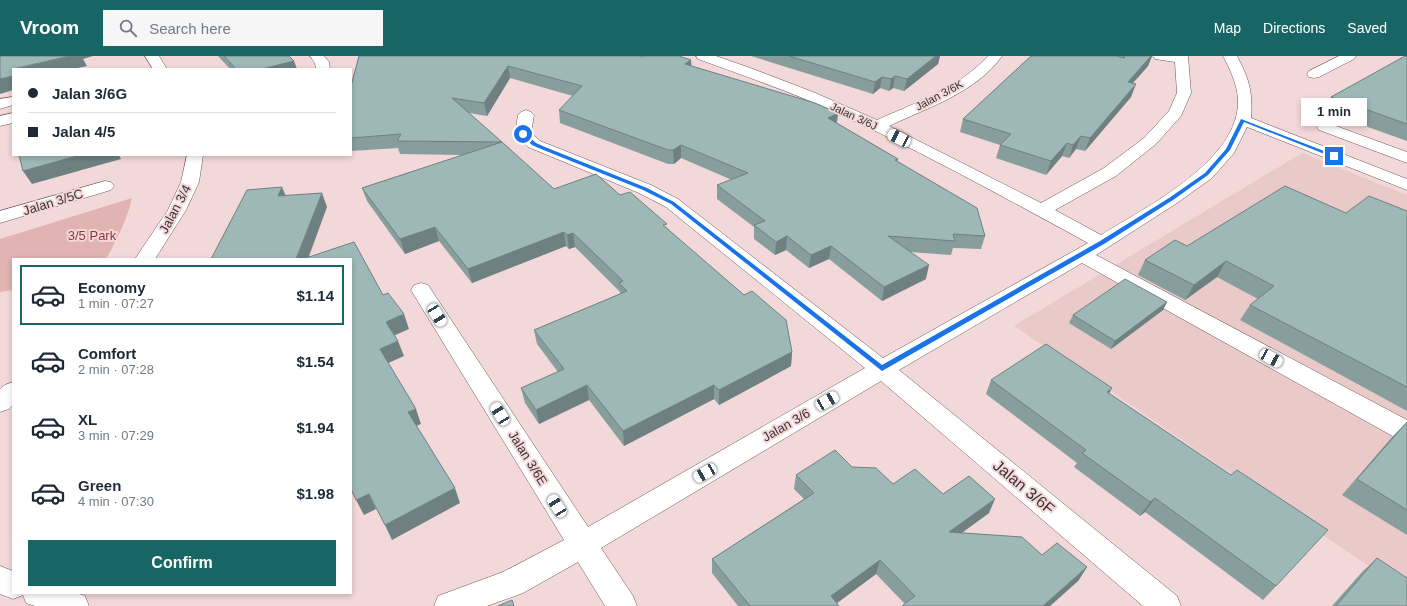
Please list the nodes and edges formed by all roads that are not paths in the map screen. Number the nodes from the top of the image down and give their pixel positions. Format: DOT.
graph roads {
  1 [pos="317,56"];
  2 [pos="703,56"];
  3 [pos="995,56"];
  4 [pos="1160,56"];
  5 [pos="1230,56"];
  6 [pos="1349,56"];
  7 [pos="1182,57"];
  8 [pos="157,64"];
  9 [pos="147,68"];
  10 [pos="323,68"];
  11 [pos="1314,74"];
  12 [pos="12,101"];
  13 [pos="0,104"];
  14 [pos="526,116"];
  15 [pos="12,118"];
  16 [pos="1243,120"];
  17 [pos="0,121"];
  18 [pos="877,126"];
  19 [pos="1325,127"];
  20 [pos="195,156"];
  21 [pos="1407,158"];
  22 [pos="1407,185"];
  23 [pos="105,186"];
  24 [pos="1041,210"];
  25 [pos="0,217"];
  26 [pos="1102,243"];
  27 [pos="1082,255"];
  28 [pos="146,258"];
  29 [pos="421,290"];
  30 [pos="882,369"];
  31 [pos="12,393"];
  32 [pos="0,403"];
  33 [pos="1407,432"];
  34 [pos="582,545"];
  35 [pos="0,580"];
  36 [pos="12,585"];
  37 [pos="40,594"];
  38 [pos="74,606"];
  39 [pos="449,606"];
  40 [pos="622,606"];
  41 [pos="1166,606"];
  1 -- 10 [label="street"];
  2 -- 18 [label="street, Jalan 3/6J"];
  3 -- 18 [label="street, Jalan 3/6K"];
  4 -- 7 [label="street"];
  5 -- 16 [label="street, Jalan 3/6"];
  6 -- 11 [label="street"];
  7 -- 24 [label="street"];
  8 -- 9 [label="street"];
  12 -- 13 [label="street"];
  14 -- 30 [label="street, Jalan 3/6F"];
  15 -- 17 [label="street"];
  16 -- 22 [label="street"];
  16 -- 26 [label="street, Jalan 3/6"];
  18 -- 24 [label="street, Jalan 3/6J"];
  19 -- 21 [label="street"];
  20 -- 28 [label="street, Jalan 3/4"];
  23 -- 25 [label="street, Jalan 3/5C"];
  24 -- 26 [label="street, Jalan 3/6J"];
  26 -- 27 [label="street, Jalan 3/6"];
  27 -- 30 [label="street, Jalan 3/6"];
  27 -- 33 [label="street"];
  29 -- 34 [label="street, Jalan 3/6E"];
  30 -- 34 [label="street, Jalan 3/6"];
  30 -- 41 [label="street, Jalan 3/6F"];
  31 -- 32 [label="street"];
  34 -- 39 [label="street, Jalan 3/6"];
  34 -- 40 [label="street, Jalan 3/6E"];
  35 -- 36 [label="street"];
  37 -- 38 [label="street"];
}
